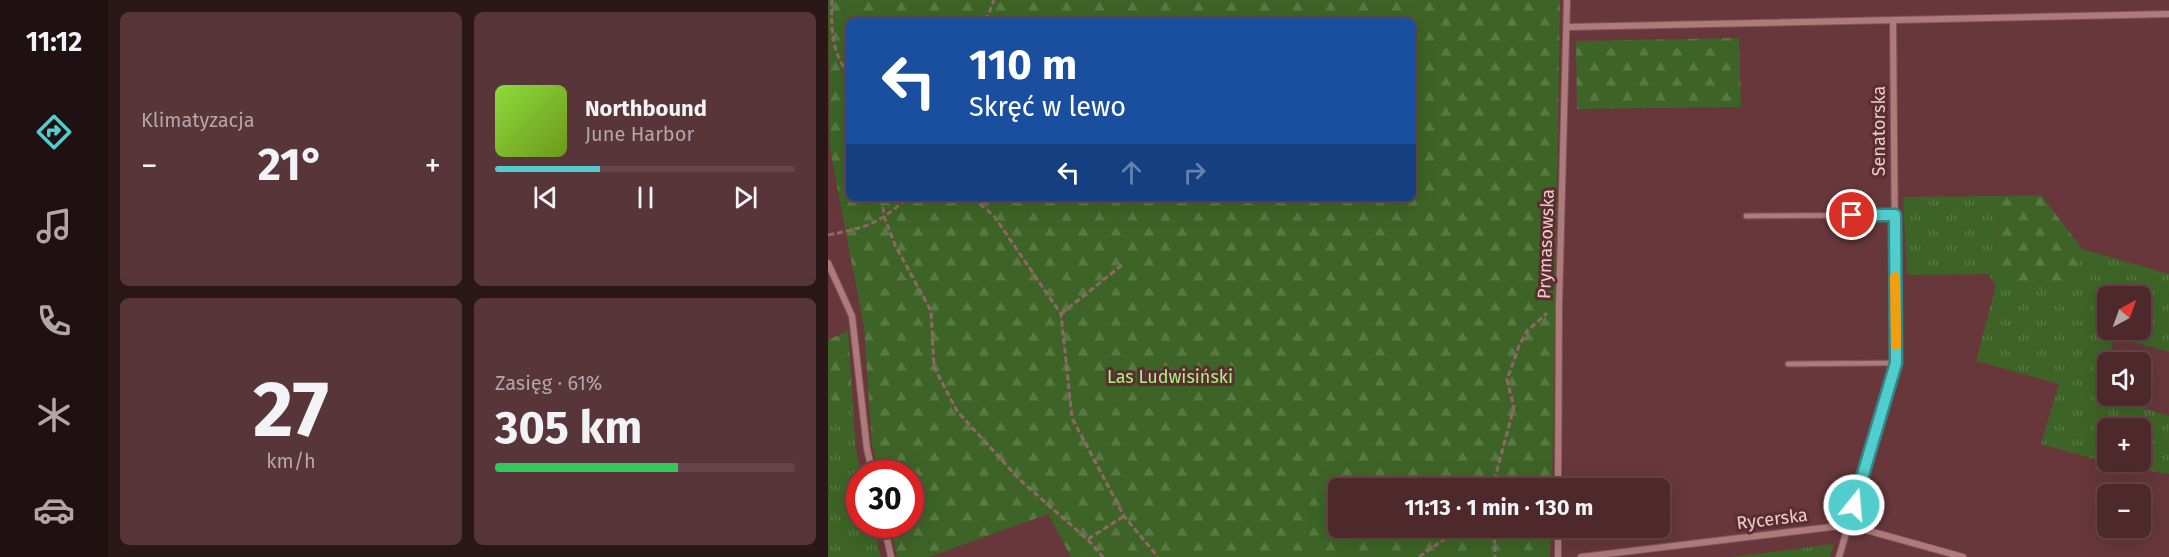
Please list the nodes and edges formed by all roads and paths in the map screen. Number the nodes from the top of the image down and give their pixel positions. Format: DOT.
graph roads {
  1 [pos="832,0"];
  2 [pos="994,0"];
  3 [pos="1567,0"];
  4 [pos="2169,14"];
  5 [pos="987,18"];
  6 [pos="1893,20"];
  7 [pos="1568,27"];
  8 [pos="846,71"];
  9 [pos="882,201"];
  10 [pos="904,201"];
  11 [pos="976,201"];
  12 [pos="1895,215"];
  13 [pos="1746,216"];
  14 [pos="885,219"];
  15 [pos="828,235"];
  16 [pos="828,263"];
  17 [pos="1122,265"];
  18 [pos="1559,304"];
  19 [pos="1060,314"];
  20 [pos="1896,363"];
  21 [pos="1788,364"];
  22 [pos="870,460"];
  23 [pos="1495,478"];
  24 [pos="1558,478"];
  25 [pos="1124,516"];
  26 [pos="1848,525"];
  27 [pos="887,538"];
  28 [pos="1446,538"];
  29 [pos="1494,538"];
  30 [pos="1558,538"];
  31 [pos="1088,540"];
  32 [pos="891,557"];
  33 [pos="1103,557"];
  34 [pos="1158,557"];
  35 [pos="1419,557"];
  36 [pos="1495,557"];
  37 [pos="1558,557"];
  38 [pos="1581,557"];
  39 [pos="1839,557"];
  40 [pos="1963,557"];
  1 -- 8 [label="path"];
  2 -- 5 [label="path"];
  3 -- 7 [label="street, Prymasowska"];
  4 -- 6 [label="street"];
  6 -- 7 [label="street"];
  6 -- 12 [label="street, Senatorska"];
  7 -- 18 [label="street, Prymasowska"];
  9 -- 14 [label="path"];
  10 -- 14 [label="path"];
  11 -- 19 [label="path"];
  12 -- 13 [label="lane"];
  12 -- 20 [label="street, Senatorska"];
  14 -- 15 [label="path"];
  14 -- 31 [label="path"];
  16 -- 22 [label="street"];
  17 -- 19 [label="path"];
  18 -- 23 [label="path"];
  18 -- 24 [label="street, Prymasowska"];
  19 -- 25 [label="path"];
  20 -- 21 [label="lane"];
  20 -- 26 [label="street, Senatorska"];
  25 -- 31 [label="path"];
  25 -- 34 [label="path"];
  26 -- 38 [label="street, Rycerska"];
  26 -- 39 [label="street, Senatorska"];
  26 -- 40 [label="street, Rycerska"];
  27 -- 32 [label="street"];
  28 -- 35 [label="path"];
  29 -- 36 [label="path"];
  30 -- 37 [label="street"];
  31 -- 33 [label="path"];
}
